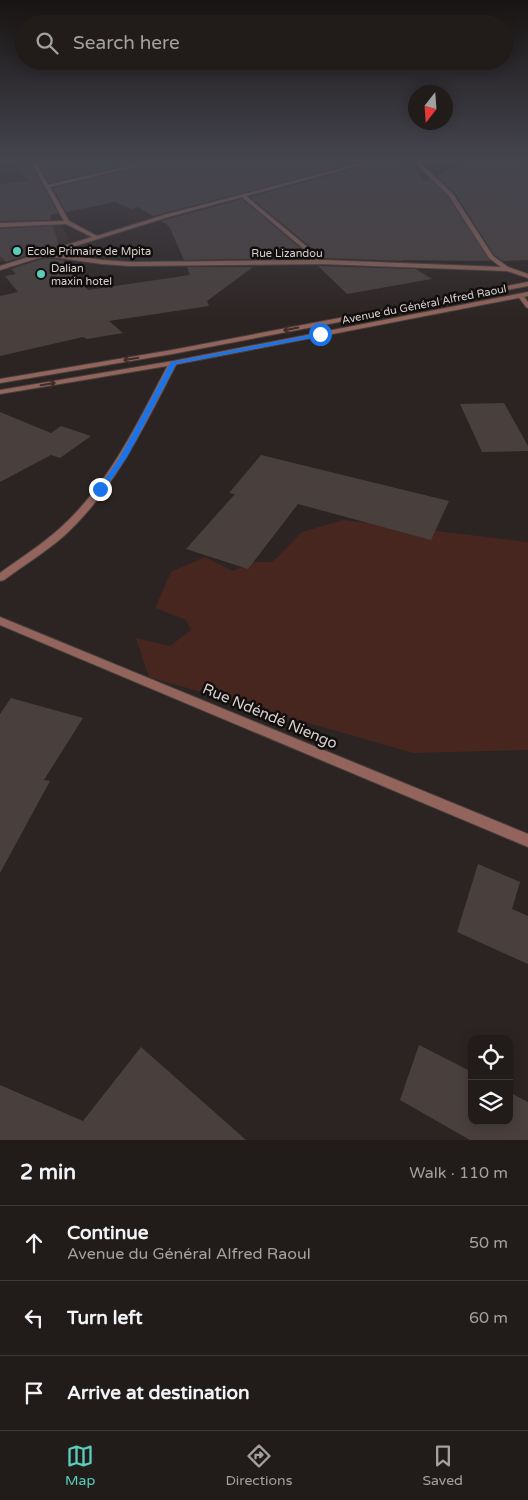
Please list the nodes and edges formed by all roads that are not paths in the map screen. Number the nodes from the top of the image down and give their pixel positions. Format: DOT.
graph roads {
  1 [pos="63,214"];
  2 [pos="177,214"];
  3 [pos="265,214"];
  4 [pos="464,214"];
  5 [pos="67,222"];
  6 [pos="0,225"];
  7 [pos="95,237"];
  8 [pos="46,254"];
  9 [pos="322,262"];
  10 [pos="0,268"];
  11 [pos="508,268"];
  12 [pos="528,276"];
  13 [pos="528,284"];
  14 [pos="528,294"];
  15 [pos="520,295"];
  16 [pos="528,306"];
  17 [pos="174,363"];
  18 [pos="0,381"];
  19 [pos="0,392"];
  20 [pos="0,578"];
  21 [pos="0,621"];
  22 [pos="528,841"];
  1 -- 5 [label="street"];
  2 -- 7 [label="street"];
  3 -- 9 [label="street"];
  4 -- 11 [label="street"];
  5 -- 6 [label="street"];
  5 -- 7 [label="street"];
  7 -- 8 [label="street"];
  8 -- 9 [label="street, Rue Lizandou"];
  8 -- 10 [label="street"];
  9 -- 11 [label="street, Rue Lizandou"];
  11 -- 12 [label="street, Rue Lizandou"];
  13 -- 18 [label="street, Avenue du Général Alfred Raoul, one-way"];
  14 -- 15 [label="street, Avenue du Général Alfred Raoul"];
  15 -- 16 [label="street"];
  15 -- 17 [label="street, Avenue du Général Alfred Raoul"];
  19 -- 17 [label="street, Avenue du Général Alfred Raoul, one-way"];
  17 -- 20 [label="street"];
  21 -- 22 [label="street, Rue Ndéndé Niengo"];
}
